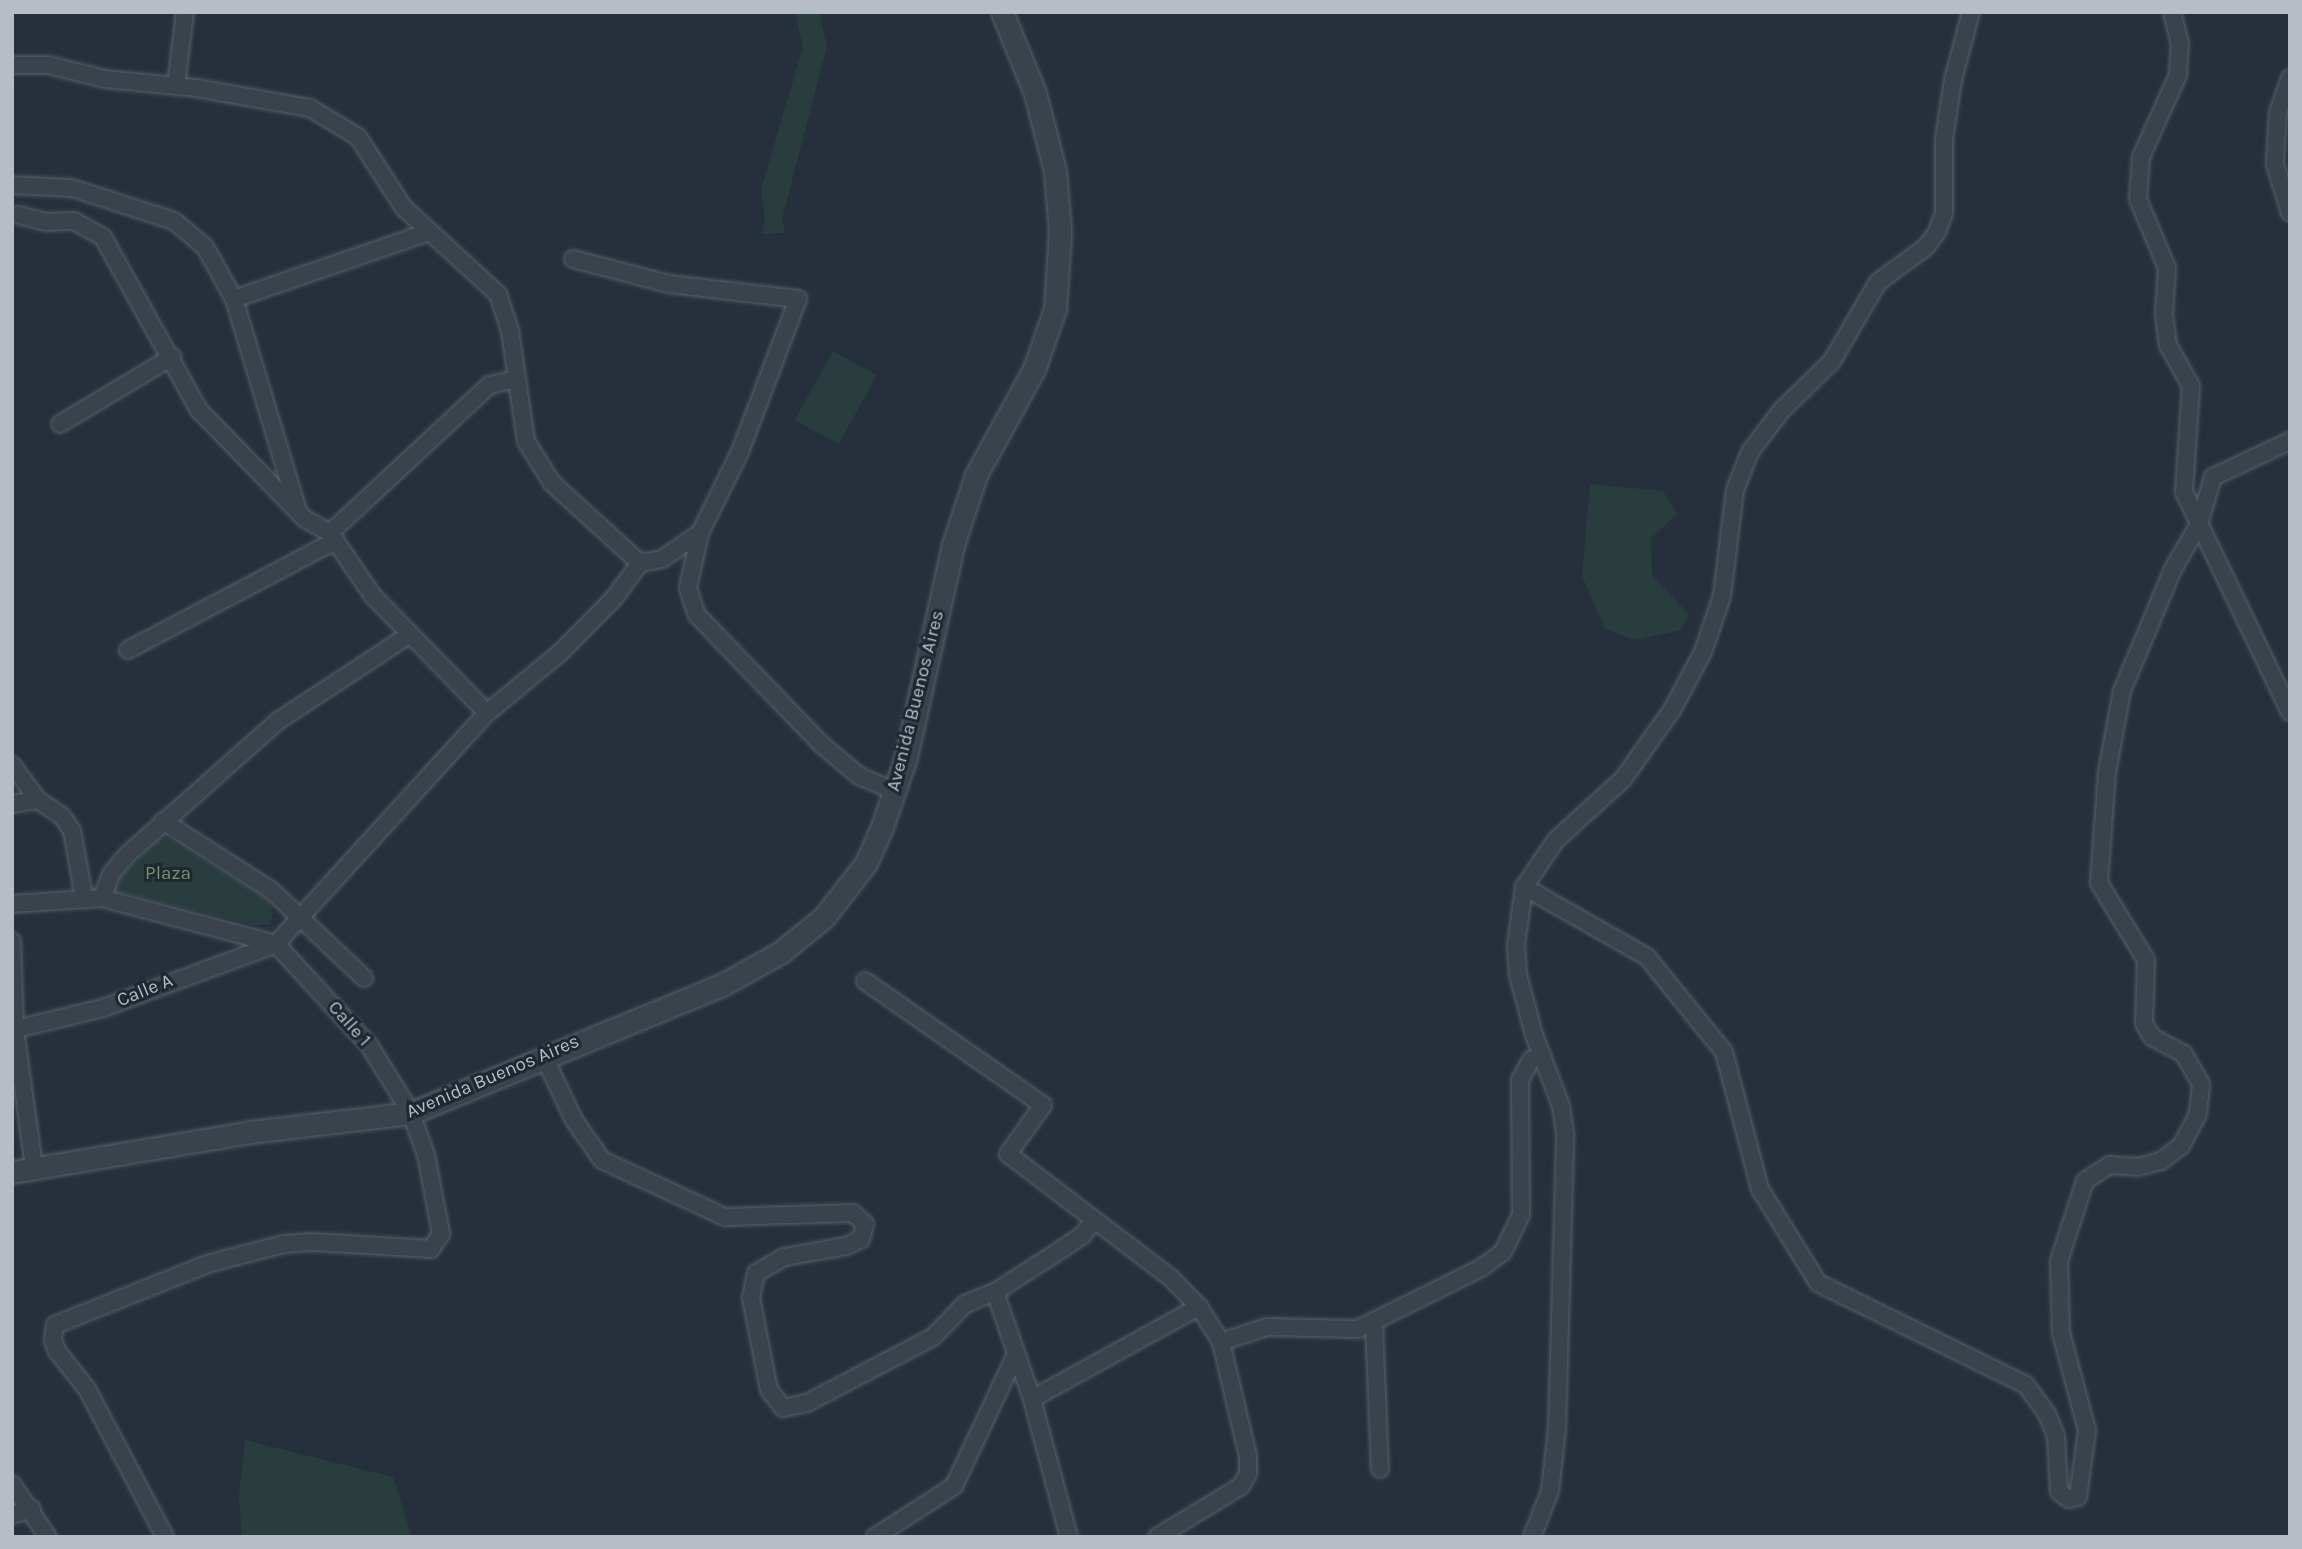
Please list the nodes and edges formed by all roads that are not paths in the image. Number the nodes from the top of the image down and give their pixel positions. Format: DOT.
graph roads {
  1 [pos="185,12"];
  2 [pos="1002,12"];
  3 [pos="1972,12"];
  4 [pos="2172,12"];
  5 [pos="12,65"];
  6 [pos="2290,78"];
  7 [pos="176,86"];
  8 [pos="12,185"];
  9 [pos="2290,213"];
  10 [pos="18,215"];
  11 [pos="429,232"];
  12 [pos="573,259"];
  13 [pos="234,299"];
  14 [pos="172,357"];
  15 [pos="517,379"];
  16 [pos="60,424"];
  17 [pos="2290,441"];
  18 [pos="299,514"];
  19 [pos="2199,524"];
  20 [pos="700,533"];
  21 [pos="332,537"];
  22 [pos="640,563"];
  23 [pos="409,635"];
  24 [pos="128,650"];
  25 [pos="2290,712"];
  26 [pos="487,713"];
  27 [pos="12,765"];
  28 [pos="894,791"];
  29 [pos="38,800"];
  30 [pos="12,804"];
  31 [pos="163,821"];
  32 [pos="1524,887"];
  33 [pos="84,897"];
  34 [pos="102,898"];
  35 [pos="12,904"];
  36 [pos="299,915"];
  37 [pos="12,941"];
  38 [pos="276,944"];
  39 [pos="364,978"];
  40 [pos="865,981"];
  41 [pos="14,1030"];
  42 [pos="1542,1055"];
  43 [pos="544,1057"];
  44 [pos="411,1113"];
  45 [pos="34,1167"];
  46 [pos="12,1172"];
  47 [pos="1094,1220"];
  48 [pos="995,1292"];
  49 [pos="1199,1307"];
  50 [pos="1374,1322"];
  51 [pos="1221,1342"];
  52 [pos="1016,1354"];
  53 [pos="1032,1399"];
  54 [pos="1380,1469"];
  55 [pos="12,1484"];
  56 [pos="32,1508"];
  57 [pos="12,1515"];
  58 [pos="48,1537"];
  59 [pos="165,1537"];
  60 [pos="875,1537"];
  61 [pos="1069,1537"];
  62 [pos="1157,1537"];
  63 [pos="1532,1537"];
  1 -- 7 [label="street"];
  2 -- 28 [label="street, Avenida Buenos Aires"];
  3 -- 32 [label="street"];
  4 -- 19 [label="street"];
  5 -- 7 [label="street"];
  6 -- 9 [label="street"];
  7 -- 11 [label="street"];
  8 -- 13 [label="street"];
  10 -- 14 [label="street"];
  11 -- 13 [label="street"];
  11 -- 15 [label="street"];
  12 -- 20 [label="street"];
  13 -- 18 [label="street"];
  14 -- 16 [label="street"];
  14 -- 18 [label="street"];
  15 -- 21 [label="street"];
  15 -- 22 [label="street"];
  17 -- 19 [label="street"];
  18 -- 21 [label="street"];
  19 -- 25 [label="street"];
  19 -- 32 [label="street"];
  20 -- 22 [label="street"];
  20 -- 28 [label="street"];
  21 -- 23 [label="street"];
  21 -- 24 [label="street"];
  22 -- 26 [label="street"];
  23 -- 26 [label="street"];
  23 -- 31 [label="street"];
  26 -- 36 [label="street"];
  27 -- 29 [label="street"];
  28 -- 43 [label="street, Avenida Buenos Aires"];
  29 -- 30 [label="street"];
  29 -- 33 [label="street"];
  31 -- 34 [label="street"];
  31 -- 36 [label="street"];
  32 -- 42 [label="street"];
  33 -- 34 [label="street"];
  33 -- 35 [label="street"];
  34 -- 38 [label="street"];
  36 -- 38 [label="street"];
  36 -- 39 [label="street"];
  37 -- 41 [label="street"];
  38 -- 41 [label="street, Calle A"];
  38 -- 44 [label="street, Calle 1"];
  40 -- 47 [label="street"];
  41 -- 45 [label="street"];
  42 -- 50 [label="street"];
  42 -- 63 [label="street"];
  43 -- 44 [label="street, Avenida Buenos Aires"];
  43 -- 48 [label="street"];
  44 -- 45 [label="street, Avenida Buenos Aires"];
  44 -- 59 [label="street, Calle 1"];
  45 -- 46 [label="street, Avenida Buenos Aires"];
  47 -- 48 [label="street"];
  47 -- 49 [label="street"];
  48 -- 52 [label="street"];
  49 -- 51 [label="street"];
  49 -- 53 [label="street"];
  50 -- 51 [label="street"];
  50 -- 54 [label="street"];
  51 -- 62 [label="street"];
  52 -- 53 [label="street"];
  52 -- 60 [label="street"];
  53 -- 61 [label="street"];
  55 -- 56 [label="street"];
  56 -- 57 [label="street"];
  56 -- 58 [label="street"];
}
